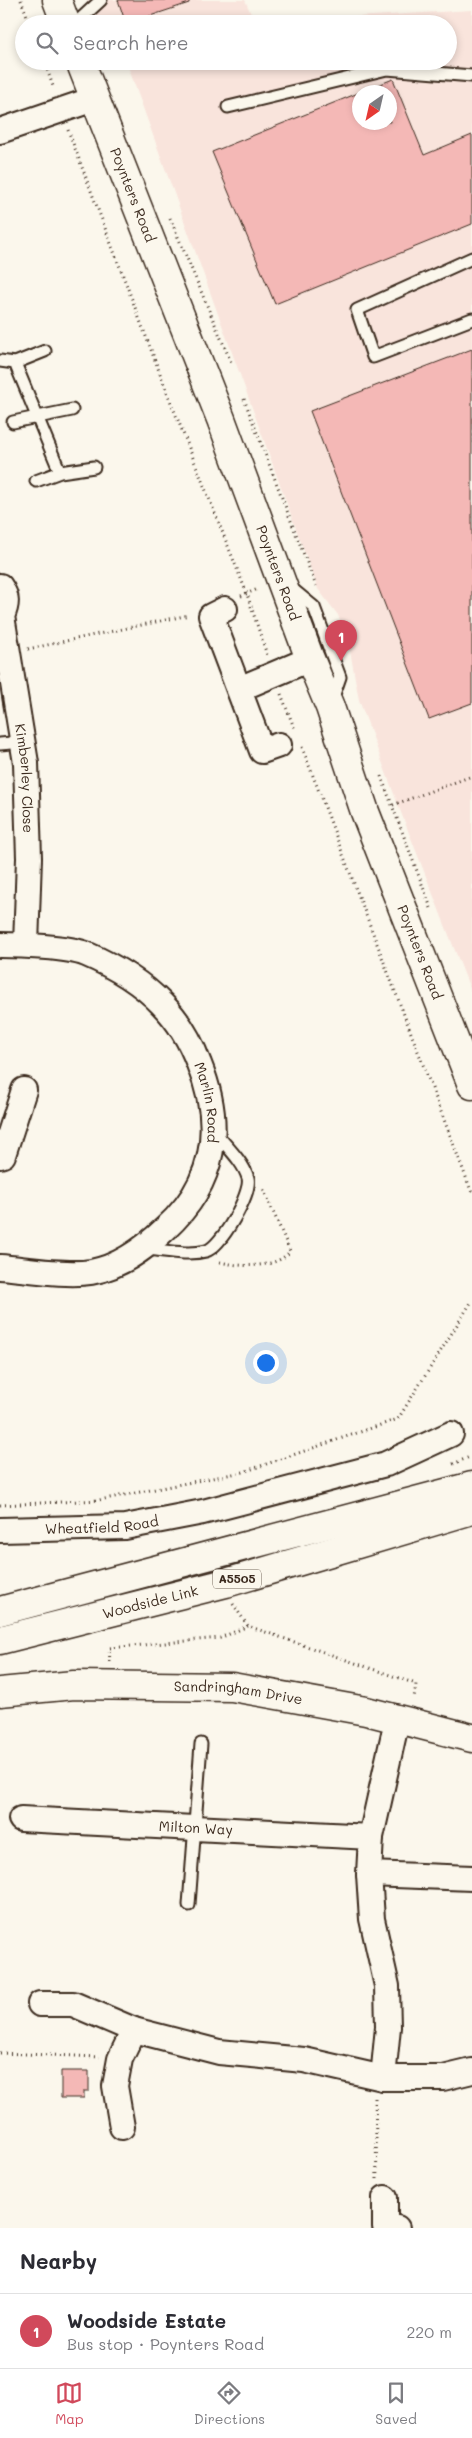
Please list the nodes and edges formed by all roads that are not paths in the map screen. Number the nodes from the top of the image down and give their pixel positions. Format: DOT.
graph roads {
  1 [pos="57,0"];
  2 [pos="101,0"];
  3 [pos="63,15"];
  4 [pos="85,15"];
  5 [pos="83,70"];
  6 [pos="383,70"];
  7 [pos="399,70"];
  8 [pos="472,76"];
  9 [pos="94,99"];
  10 [pos="228,107"];
  11 [pos="0,131"];
  12 [pos="472,258"];
  13 [pos="472,319"];
  14 [pos="45,351"];
  15 [pos="0,361"];
  16 [pos="15,363"];
  17 [pos="72,410"];
  18 [pos="37,417"];
  19 [pos="13,422"];
  20 [pos="94,467"];
  21 [pos="60,472"];
  22 [pos="36,482"];
  23 [pos="282,580"];
  24 [pos="0,586"];
  25 [pos="218,613"];
  26 [pos="310,659"];
  27 [pos="239,689"];
  28 [pos="330,707"];
  29 [pos="292,741"];
  30 [pos="12,743"];
  31 [pos="0,945"];
  32 [pos="26,945"];
  33 [pos="470,1075"];
  34 [pos="24,1090"];
  35 [pos="213,1130"];
  36 [pos="0,1156"];
  37 [pos="143,1249"];
  38 [pos="0,1267"];
  39 [pos="450,1434"];
  40 [pos="472,1486"];
  41 [pos="472,1510"];
  42 [pos="0,1530"];
  43 [pos="0,1611"];
  44 [pos="0,1640"];
  45 [pos="0,1692"];
  46 [pos="406,1711"];
  47 [pos="472,1738"];
  48 [pos="201,1744"];
  49 [pos="21,1819"];
  50 [pos="194,1828"];
  51 [pos="372,1837"];
  52 [pos="369,1874"];
  53 [pos="472,1878"];
  54 [pos="189,1906"];
  55 [pos="40,2004"];
  56 [pos="134,2030"];
  57 [pos="472,2072"];
  58 [pos="383,2078"];
  59 [pos="122,2127"];
  60 [pos="385,2198"];
  61 [pos="397,2228"];
  1 -- 3 [label="street"];
  2 -- 4 [label="lane"];
  5 -- 9 [label="street, Poynters Road"];
  6 -- 10 [label="lane"];
  7 -- 8 [label="lane"];
  9 -- 11 [label="street"];
  9 -- 23 [label="street, Poynters Road"];
  12 -- 13 [label="lane"];
  14 -- 16 [label="lane"];
  15 -- 16 [label="lane"];
  16 -- 18 [label="lane"];
  17 -- 18 [label="lane"];
  18 -- 19 [label="lane"];
  18 -- 21 [label="lane"];
  20 -- 21 [label="lane"];
  21 -- 22 [label="lane"];
  23 -- 26 [label="street, Poynters Road"];
  23 -- 28 [label="lane"];
  24 -- 30 [label="street, Kimberley Close"];
  25 -- 27 [label="street"];
  26 -- 27 [label="street"];
  26 -- 28 [label="street, Poynters Road"];
  27 -- 29 [label="street"];
  28 -- 33 [label="street, Poynters Road"];
  30 -- 32 [label="street, Kimberley Close"];
  31 -- 32 [label="street, Marlin Road"];
  32 -- 35 [label="street, Marlin Road"];
  34 -- 36 [label="street"];
  35 -- 37 [label="street, Marlin Road"];
  35 -- 37 [label="lane"];
  37 -- 38 [label="street, Marlin Road"];
  39 -- 42 [label="street, Wheatfield Road"];
  40 -- 43 [label="street, Woodside Link / A5505"];
  41 -- 44 [label="street, Woodside Link / A5505"];
  45 -- 46 [label="street, Sandringham Drive"];
  46 -- 47 [label="street, Sandringham Drive"];
  46 -- 51 [label="street"];
  48 -- 50 [label="lane"];
  49 -- 50 [label="street, Milton Way"];
  50 -- 51 [label="street, Milton Way"];
  50 -- 54 [label="lane"];
  51 -- 52 [label="street"];
  52 -- 53 [label="street"];
  52 -- 58 [label="street"];
  55 -- 56 [label="street"];
  56 -- 58 [label="street"];
  56 -- 59 [label="street"];
  57 -- 58 [label="street"];
  60 -- 61 [label="street"];
}
